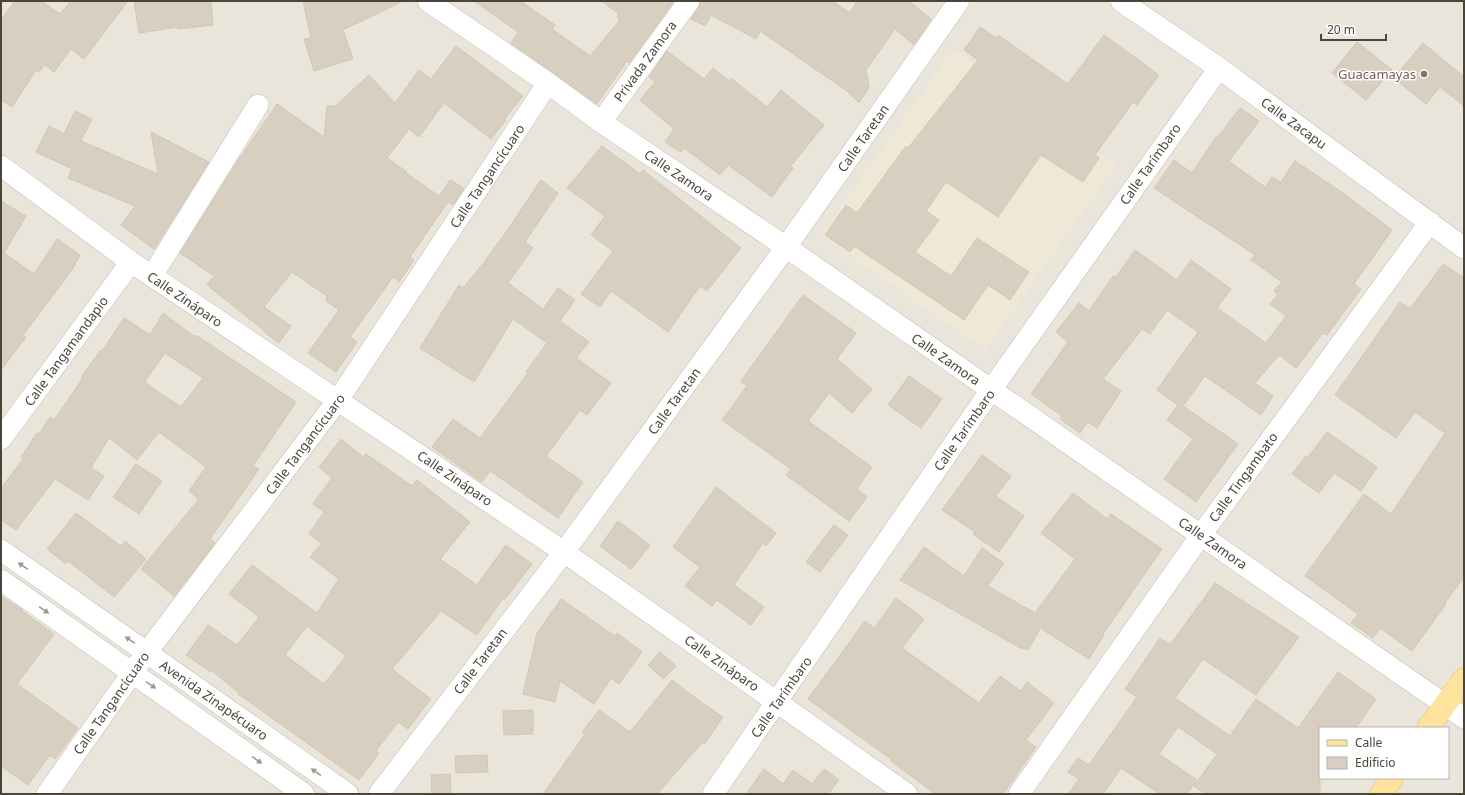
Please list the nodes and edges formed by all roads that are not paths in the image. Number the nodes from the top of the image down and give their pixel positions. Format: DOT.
graph roads {
  1 [pos="428,1"];
  2 [pos="689,1"];
  3 [pos="959,1"];
  4 [pos="1120,1"];
  5 [pos="1218,68"];
  6 [pos="548,84"];
  7 [pos="258,105"];
  8 [pos="601,122"];
  9 [pos="1,166"];
  10 [pos="1430,222"];
  11 [pos="786,247"];
  12 [pos="1464,248"];
  13 [pos="131,262"];
  14 [pos="152,276"];
  15 [pos="991,390"];
  16 [pos="338,400"];
  17 [pos="1,439"];
  18 [pos="1201,535"];
  19 [pos="1,550"];
  20 [pos="564,552"];
  21 [pos="1,580"];
  22 [pos="147,652"];
  23 [pos="133,673"];
  24 [pos="1464,679"];
  25 [pos="778,702"];
  26 [pos="1446,704"];
  27 [pos="1464,718"];
  28 [pos="1429,727"];
  29 [pos="1391,779"];
  30 [pos="47,794"];
  31 [pos="304,794"];
  32 [pos="348,794"];
  33 [pos="379,794"];
  34 [pos="713,794"];
  35 [pos="907,794"];
  36 [pos="1019,794"];
  37 [pos="1381,794"];
  1 -- 6 [label="street, Calle Zamora"];
  2 -- 8 [label="street, Privada Zamora"];
  3 -- 11 [label="street, Calle Taretan"];
  4 -- 5 [label="street, Calle Zacapu"];
  5 -- 10 [label="street, Calle Zacapu"];
  5 -- 15 [label="street, Calle Tarímbaro"];
  6 -- 8 [label="street, Calle Zamora"];
  6 -- 16 [label="street, Calle Tangancícuaro"];
  7 -- 14 [label="street"];
  8 -- 11 [label="street, Calle Zamora"];
  9 -- 13 [label="street, Calle Zináparo"];
  10 -- 12 [label="street, Calle Zacapu"];
  10 -- 18 [label="street, Calle Tingambato"];
  11 -- 15 [label="street, Calle Zamora"];
  11 -- 20 [label="street, Calle Taretan"];
  13 -- 14 [label="street, Calle Zináparo"];
  13 -- 17 [label="street, Calle Tangamandapio"];
  14 -- 16 [label="street, Calle Zináparo"];
  15 -- 18 [label="street, Calle Zamora"];
  15 -- 25 [label="street, Calle Tarímbaro"];
  16 -- 20 [label="street, Calle Zináparo"];
  16 -- 22 [label="street, Calle Tangancícuaro"];
  18 -- 26 [label="street, Calle Zamora"];
  18 -- 36 [label="street, Calle Tingambato"];
  22 -- 19 [label="street, Avenida Zinapécuaro, one-way"];
  20 -- 25 [label="street, Calle Zináparo"];
  20 -- 33 [label="street, Calle Taretan"];
  21 -- 23 [label="street, Avenida Zinapécuaro, one-way"];
  22 -- 23 [label="street, Calle Tangancícuaro"];
  32 -- 22 [label="street, Avenida Zinapécuaro, one-way"];
  23 -- 30 [label="street, Calle Tangancícuaro"];
  23 -- 31 [label="street, Avenida Zinapécuaro, one-way"];
  24 -- 26 [label="main road"];
  25 -- 34 [label="street, Calle Tarímbaro"];
  25 -- 35 [label="street, Calle Zináparo"];
  26 -- 27 [label="street, Calle Zamora"];
  26 -- 28 [label="main road"];
  29 -- 37 [label="main road"];
}
